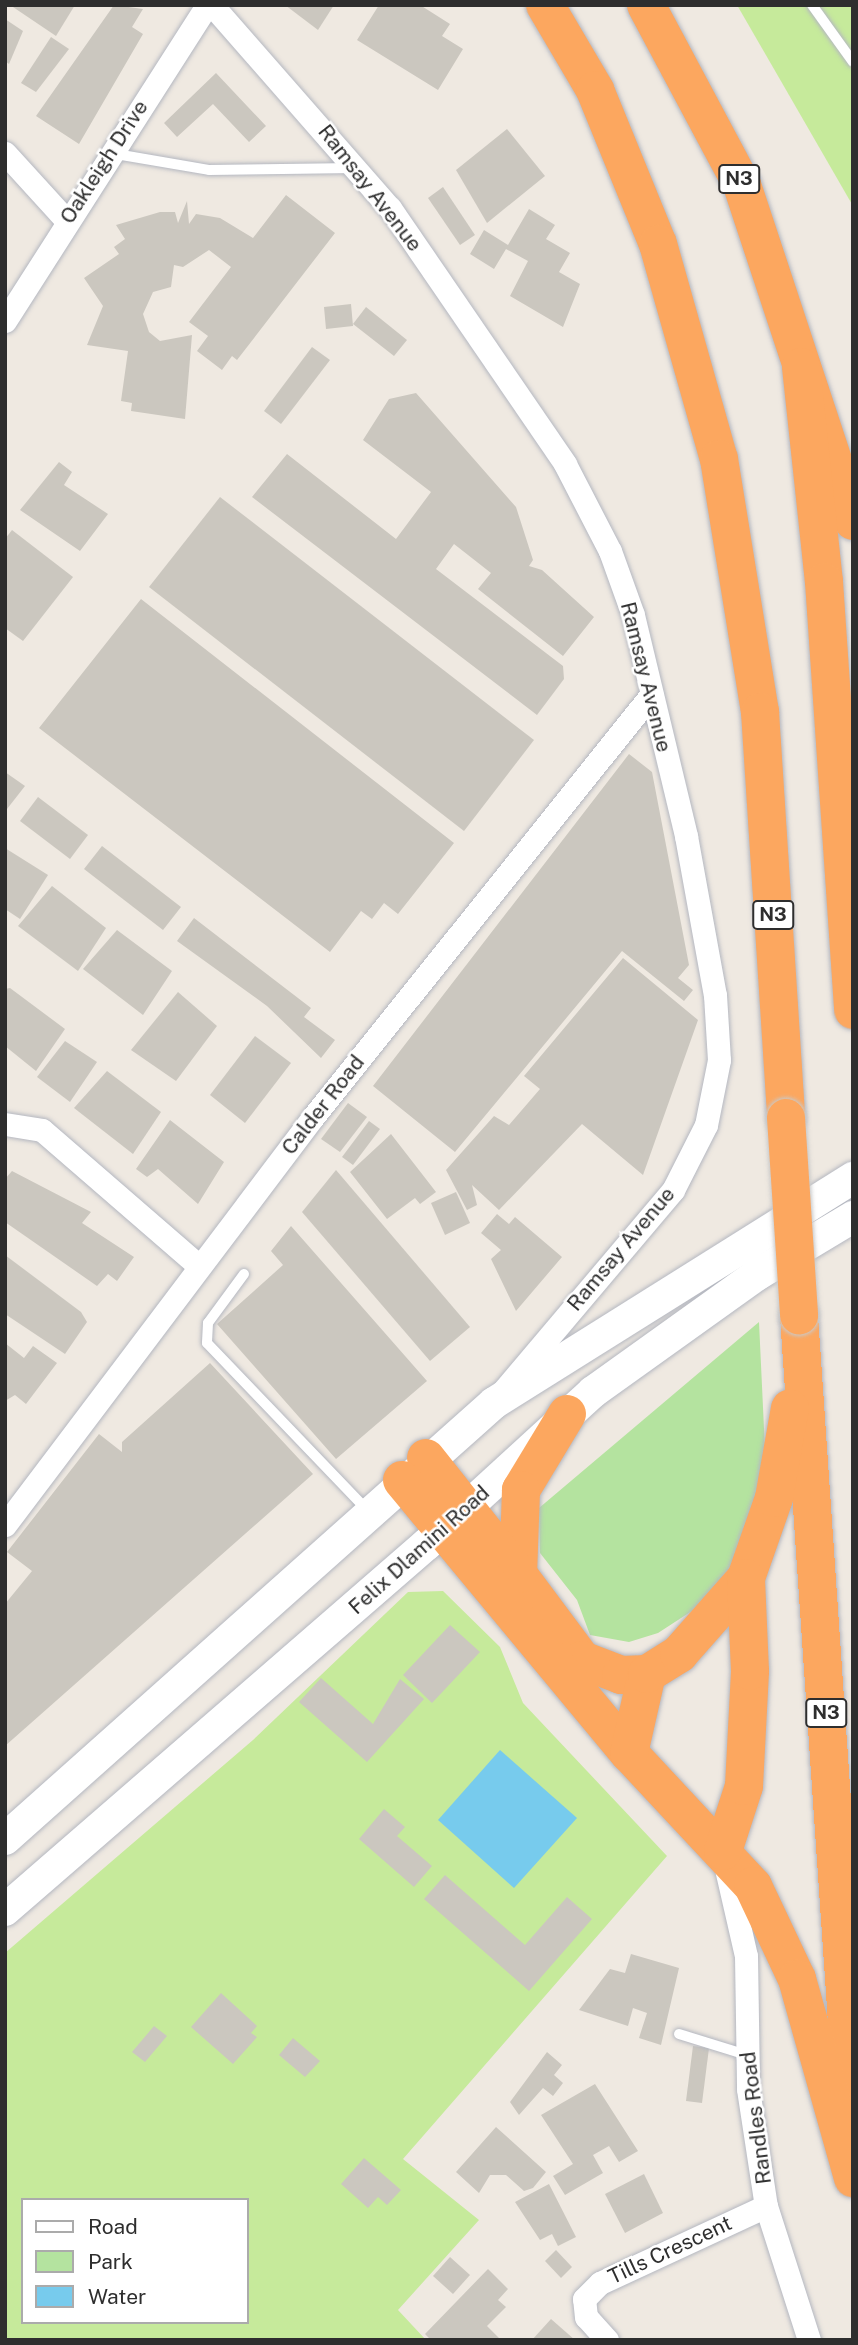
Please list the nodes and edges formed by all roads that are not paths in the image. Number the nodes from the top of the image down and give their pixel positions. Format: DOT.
graph roads {
  1 [pos="210,5"];
  2 [pos="545,5"];
  3 [pos="646,5"];
  4 [pos="812,5"];
  5 [pos="853,62"];
  6 [pos="5,153"];
  7 [pos="110,153"];
  8 [pos="358,168"];
  9 [pos="66,220"];
  10 [pos="5,321"];
  11 [pos="801,367"];
  12 [pos="853,521"];
  13 [pos="651,695"];
  14 [pos="853,1010"];
  15 [pos="5,1124"];
  16 [pos="853,1178"];
  17 [pos="853,1217"];
  18 [pos="199,1266"];
  19 [pos="244,1274"];
  20 [pos="800,1332"];
  21 [pos="494,1402"];
  22 [pos="567,1414"];
  23 [pos="414,1469"];
  24 [pos="368,1511"];
  25 [pos="455,1519"];
  26 [pos="5,1525"];
  27 [pos="518,1574"];
  28 [pos="746,1578"];
  29 [pos="647,1674"];
  30 [pos="629,1753"];
  31 [pos="5,1839"];
  32 [pos="723,1851"];
  33 [pos="5,1910"];
  34 [pos="679,2034"];
  35 [pos="747,2054"];
  36 [pos="853,2111"];
  37 [pos="853,2178"];
  38 [pos="766,2206"];
  39 [pos="607,2340"];
  40 [pos="809,2340"];
  1 -- 7 [label="street, Oakleigh Drive"];
  1 -- 8 [label="street, Ramsay Avenue"];
  2 -- 20 [label="highway, N3, bridge"];
  3 -- 11 [label="highway, N3"];
  4 -- 5 [label="lane"];
  6 -- 9 [label="street"];
  7 -- 8 [label="lane"];
  7 -- 9 [label="street, Oakleigh Drive"];
  8 -- 13 [label="street, Ramsay Avenue"];
  9 -- 10 [label="street, Oakleigh Drive"];
  11 -- 12 [label="highway"];
  11 -- 14 [label="highway, N3"];
  13 -- 18 [label="street, Calder Road"];
  13 -- 21 [label="street, Ramsay Avenue"];
  15 -- 18 [label="street"];
  16 -- 21 [label="main road"];
  17 -- 22 [label="main road, Felix Dlamini Road"];
  18 -- 26 [label="street, Calder Road"];
  19 -- 24 [label="lane"];
  20 -- 28 [label="highway"];
  20 -- 36 [label="highway, N3"];
  21 -- 23 [label="main road"];
  22 -- 25 [label="main road, Felix Dlamini Road"];
  22 -- 27 [label="highway"];
  23 -- 24 [label="main road"];
  23 -- 25 [label="highway"];
  24 -- 31 [label="main road"];
  25 -- 27 [label="highway"];
  25 -- 30 [label="highway"];
  25 -- 33 [label="main road, Felix Dlamini Road"];
  27 -- 29 [label="highway"];
  28 -- 29 [label="highway"];
  28 -- 32 [label="highway"];
  29 -- 30 [label="highway"];
  30 -- 32 [label="highway"];
  32 -- 35 [label="street, Randles Road"];
  32 -- 37 [label="highway"];
  34 -- 35 [label="lane"];
  35 -- 38 [label="street, Randles Road"];
  38 -- 39 [label="street, Tills Crescent"];
  38 -- 40 [label="street, Randles Road"];
}
